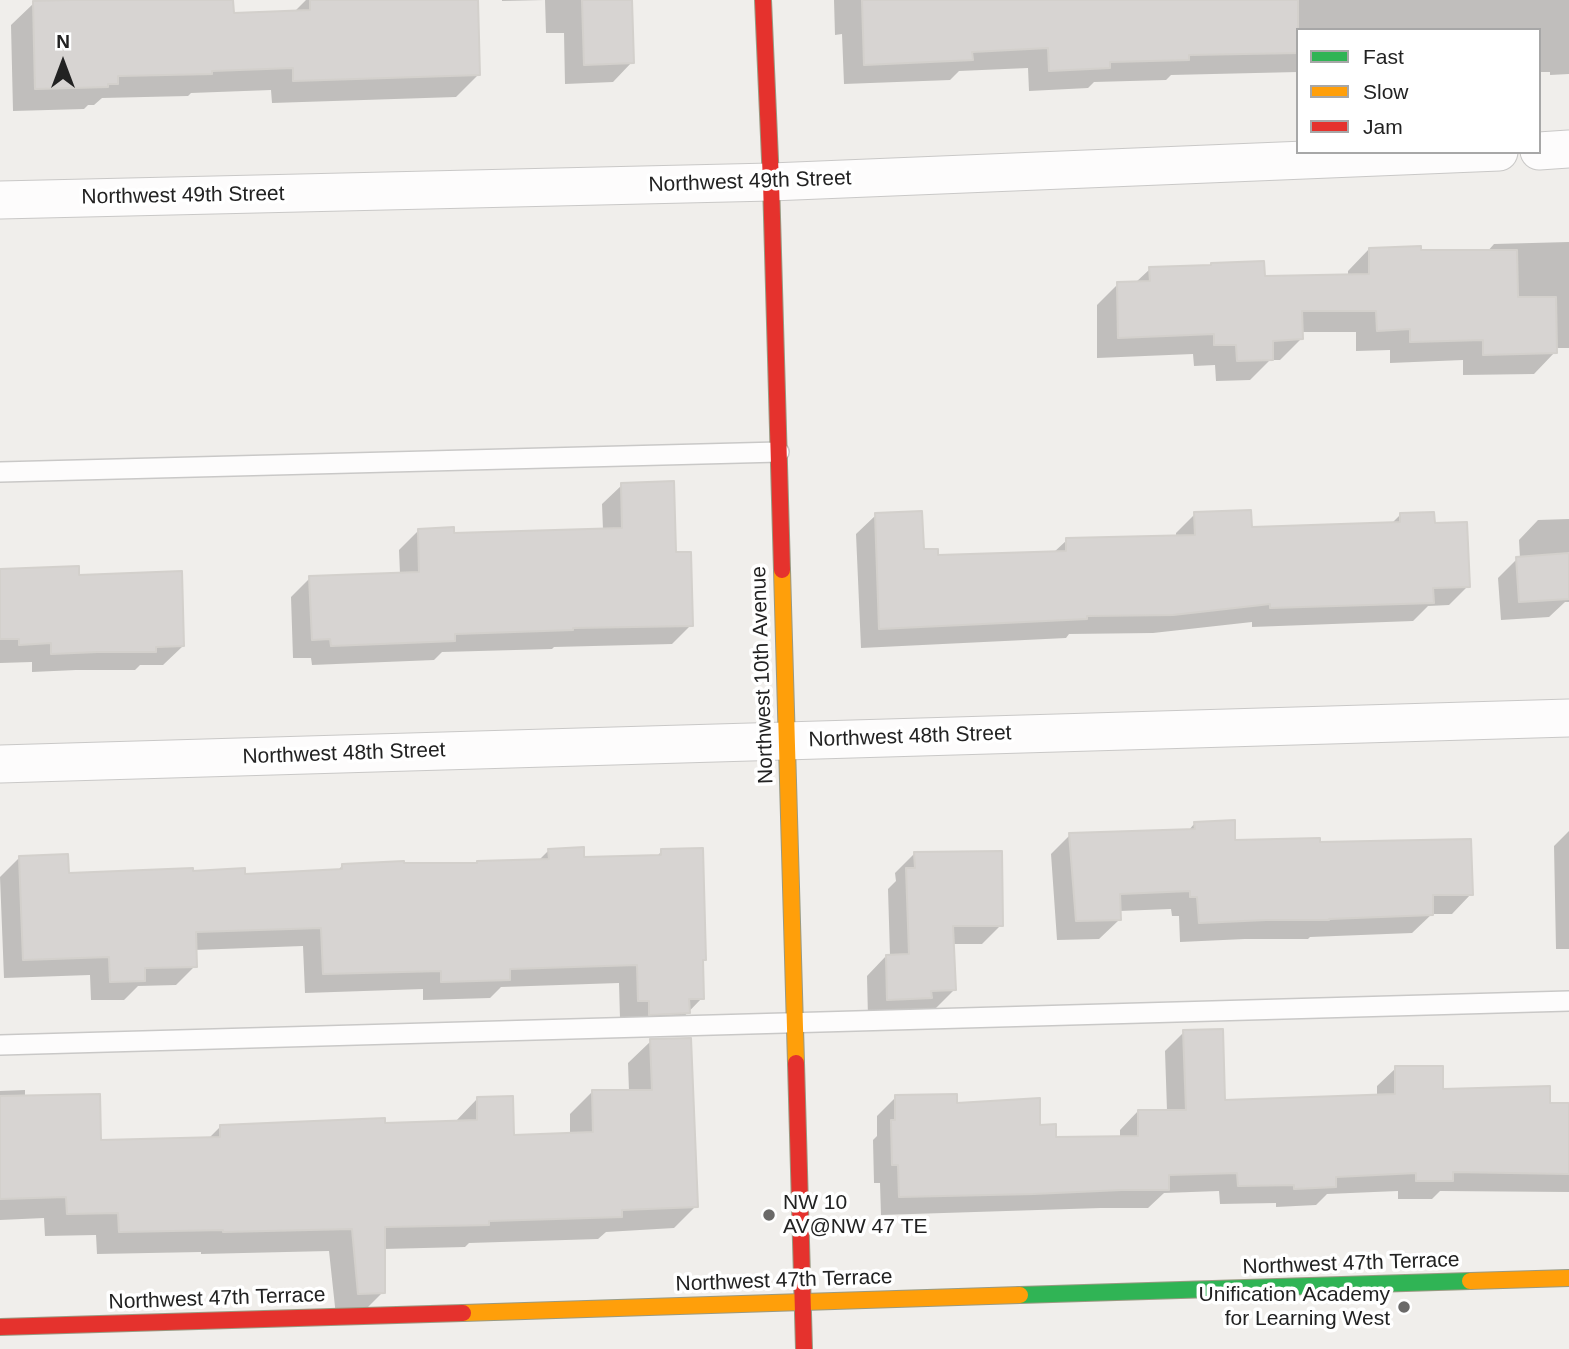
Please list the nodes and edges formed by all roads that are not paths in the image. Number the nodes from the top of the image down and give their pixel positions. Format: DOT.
graph roads {
  1 [pos="763,0"];
  2 [pos="1569,149"];
  3 [pos="1541,151"];
  4 [pos="1450,154"];
  5 [pos="771,182"];
  6 [pos="0,200"];
  7 [pos="779,452"];
  8 [pos="0,472"];
  9 [pos="1569,718"];
  10 [pos="786,741"];
  11 [pos="0,764"];
  12 [pos="1569,1001"];
  13 [pos="794,1022"];
  14 [pos="0,1045"];
  15 [pos="1569,1278"];
  16 [pos="802,1302"];
  17 [pos="0,1327"];
  18 [pos="804,1349"];
  1 -- 5 [label="street, Northwest 10th Avenue"];
  2 -- 3 [label="street"];
  4 -- 5 [label="street, Northwest 49th Street"];
  5 -- 6 [label="street, Northwest 49th Street"];
  5 -- 7 [label="street, Northwest 10th Avenue"];
  7 -- 8 [label="lane"];
  7 -- 10 [label="street, Northwest 10th Avenue"];
  9 -- 10 [label="street, Northwest 48th Street"];
  10 -- 11 [label="street, Northwest 48th Street"];
  10 -- 13 [label="street, Northwest 10th Avenue"];
  12 -- 13 [label="lane"];
  13 -- 14 [label="lane"];
  13 -- 16 [label="street, Northwest 10th Avenue"];
  15 -- 16 [label="street, Northwest 47th Terrace"];
  16 -- 17 [label="street, Northwest 47th Terrace"];
  16 -- 18 [label="street, Northwest 10th Avenue"];
}
